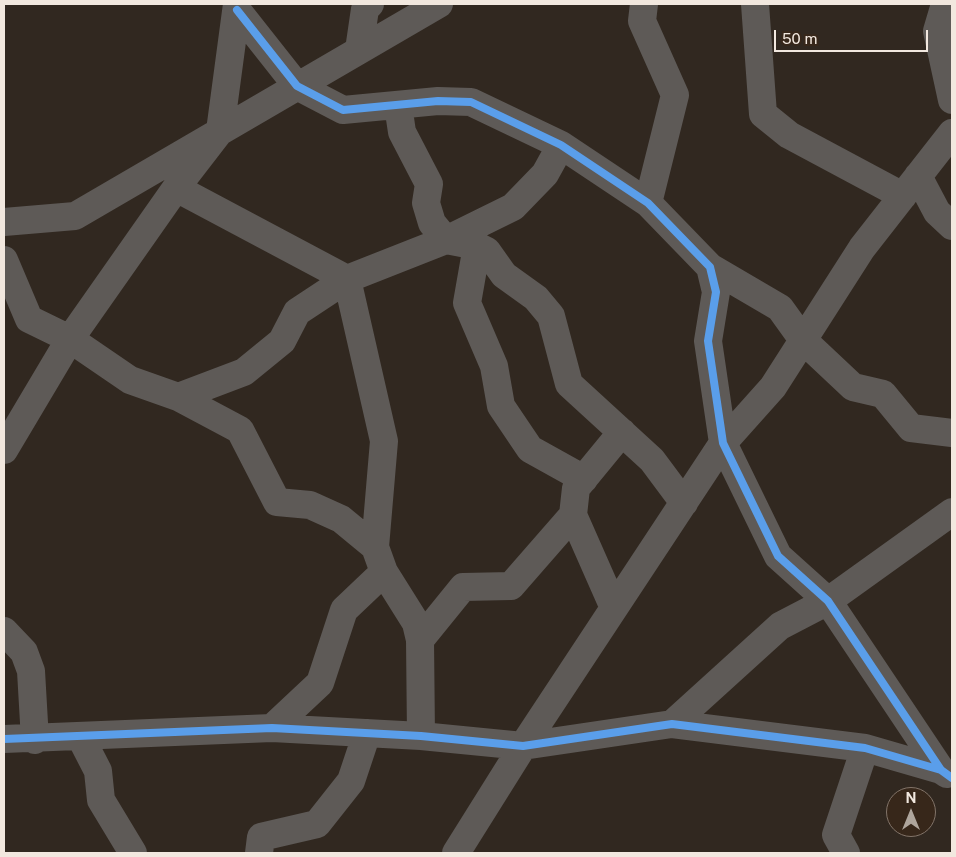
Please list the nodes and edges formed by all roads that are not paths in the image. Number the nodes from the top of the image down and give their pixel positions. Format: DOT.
graph roads {
  1 [pos="370,4"];
  2 [pos="439,4"];
  3 [pos="644,4"];
  4 [pos="755,4"];
  5 [pos="945,4"];
  6 [pos="237,7"];
  7 [pos="359,50"];
  8 [pos="297,86"];
  9 [pos="952,100"];
  10 [pos="398,105"];
  11 [pos="220,131"];
  12 [pos="952,133"];
  13 [pos="561,145"];
  14 [pos="911,186"];
  15 [pos="176,188"];
  16 [pos="648,203"];
  17 [pos="4,222"];
  18 [pos="952,226"];
  19 [pos="446,240"];
  20 [pos="477,246"];
  21 [pos="4,260"];
  22 [pos="710,267"];
  23 [pos="347,279"];
  24 [pos="70,338"];
  25 [pos="803,340"];
  26 [pos="178,397"];
  27 [pos="622,432"];
  28 [pos="952,433"];
  29 [pos="724,443"];
  30 [pos="4,450"];
  31 [pos="584,479"];
  32 [pos="684,503"];
  33 [pos="573,515"];
  34 [pos="950,516"];
  35 [pos="374,547"];
  36 [pos="384,572"];
  37 [pos="828,601"];
  38 [pos="614,608"];
  39 [pos="4,631"];
  40 [pos="420,640"];
  41 [pos="672,724"];
  42 [pos="272,728"];
  43 [pos="367,733"];
  44 [pos="80,736"];
  45 [pos="421,736"];
  46 [pos="4,739"];
  47 [pos="35,740"];
  48 [pos="523,746"];
  49 [pos="864,748"];
  50 [pos="946,774"];
  51 [pos="133,853"];
  52 [pos="259,853"];
  53 [pos="456,853"];
  54 [pos="846,853"];
  1 -- 7 [label="street"];
  2 -- 7 [label="street"];
  3 -- 16 [label="street"];
  4 -- 14 [label="street"];
  5 -- 9 [label="street"];
  6 -- 8 [label="street"];
  6 -- 11 [label="street"];
  7 -- 8 [label="street"];
  8 -- 10 [label="street"];
  8 -- 11 [label="street"];
  10 -- 13 [label="street"];
  10 -- 19 [label="street"];
  11 -- 15 [label="street"];
  11 -- 17 [label="street"];
  12 -- 14 [label="street"];
  13 -- 16 [label="street"];
  13 -- 19 [label="street"];
  14 -- 18 [label="street"];
  14 -- 25 [label="street"];
  15 -- 23 [label="street"];
  15 -- 24 [label="street"];
  16 -- 22 [label="street"];
  19 -- 20 [label="street"];
  19 -- 23 [label="street"];
  20 -- 27 [label="street"];
  20 -- 31 [label="street"];
  21 -- 24 [label="street"];
  22 -- 25 [label="street"];
  22 -- 29 [label="street"];
  23 -- 26 [label="street"];
  23 -- 35 [label="street"];
  24 -- 26 [label="street"];
  24 -- 30 [label="street"];
  25 -- 28 [label="street"];
  25 -- 29 [label="street"];
  26 -- 35 [label="street"];
  27 -- 31 [label="street"];
  27 -- 32 [label="street"];
  29 -- 32 [label="street"];
  29 -- 37 [label="street"];
  31 -- 33 [label="street"];
  32 -- 38 [label="street"];
  33 -- 38 [label="street"];
  33 -- 40 [label="street"];
  34 -- 37 [label="street"];
  35 -- 36 [label="street"];
  36 -- 40 [label="street"];
  36 -- 42 [label="street"];
  37 -- 41 [label="street"];
  37 -- 50 [label="street"];
  38 -- 48 [label="street"];
  39 -- 47 [label="street"];
  40 -- 45 [label="street"];
  41 -- 48 [label="street"];
  41 -- 49 [label="street"];
  42 -- 43 [label="street"];
  42 -- 44 [label="street"];
  43 -- 45 [label="street"];
  43 -- 52 [label="street"];
  44 -- 47 [label="street"];
  44 -- 51 [label="street"];
  45 -- 48 [label="street"];
  46 -- 47 [label="street"];
  48 -- 53 [label="street"];
  49 -- 50 [label="street"];
  49 -- 54 [label="street"];
}
